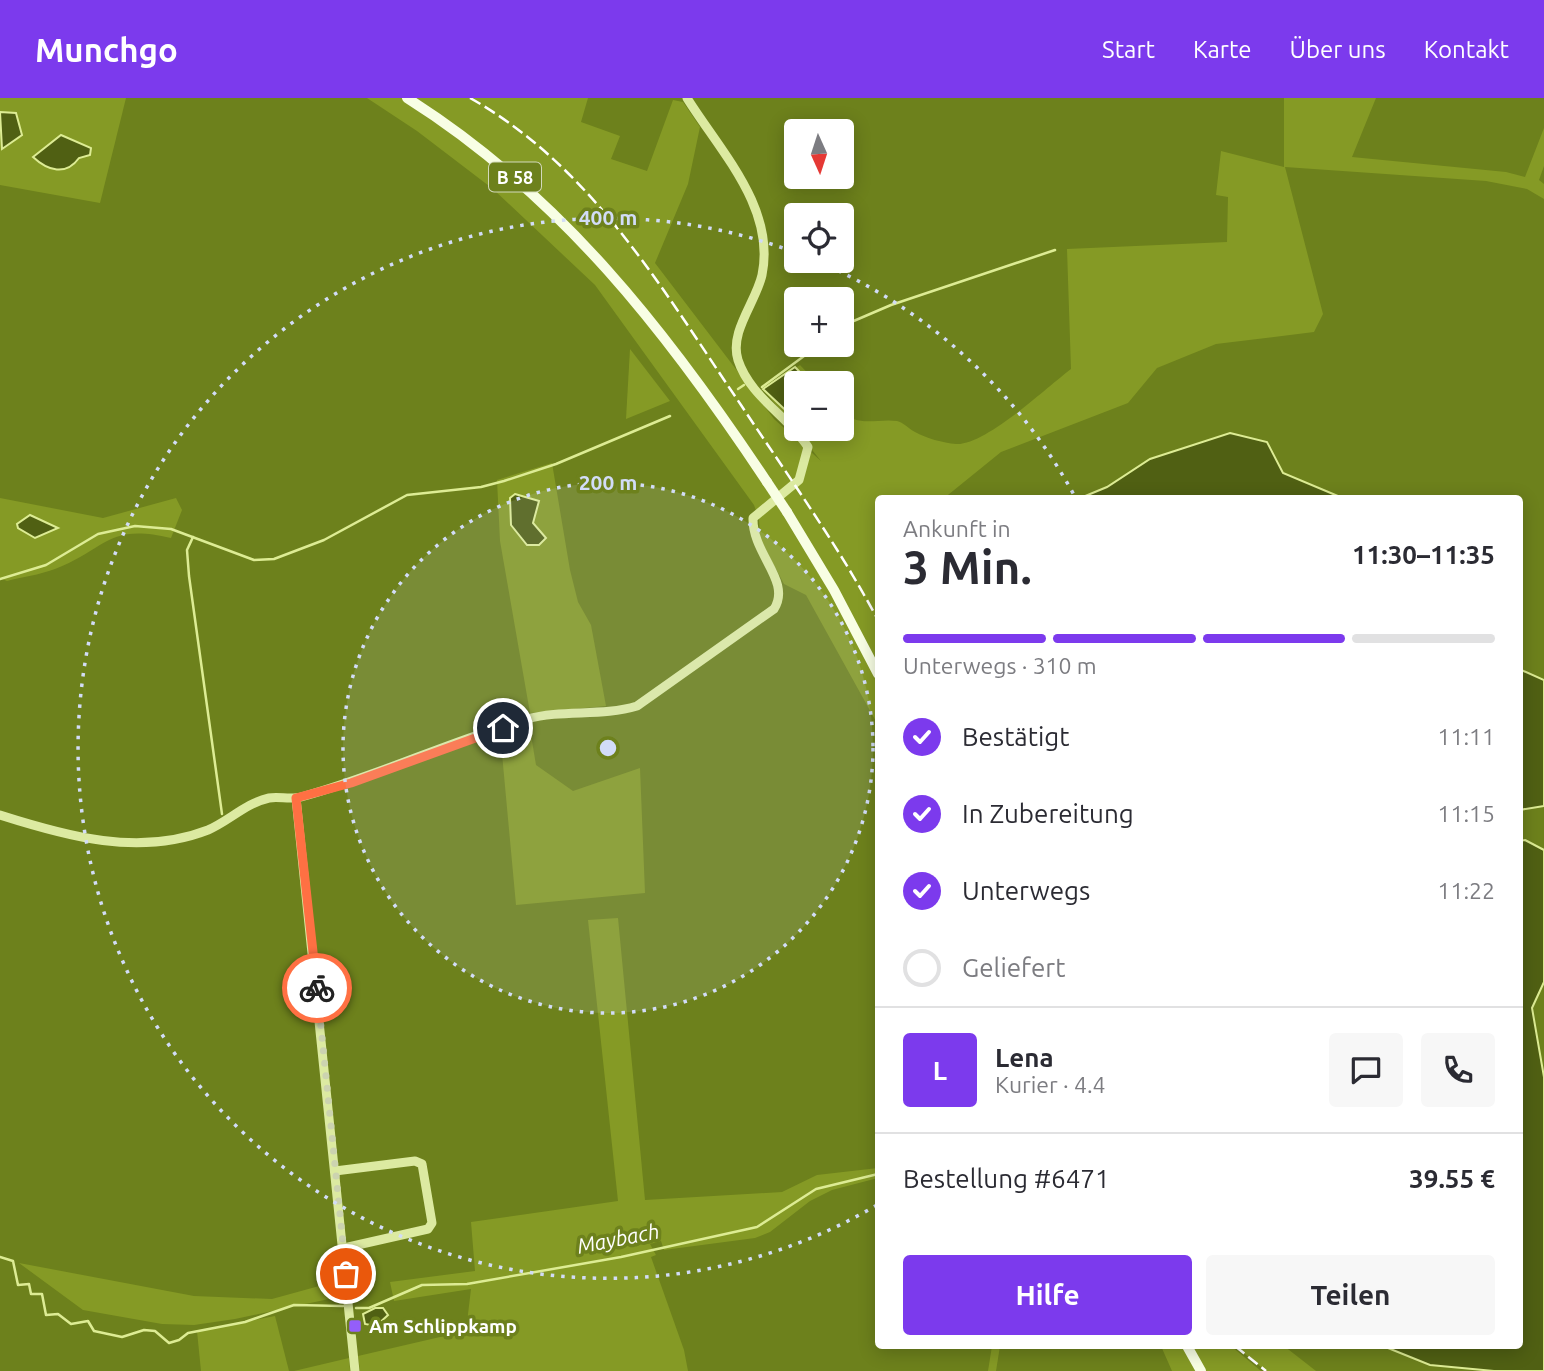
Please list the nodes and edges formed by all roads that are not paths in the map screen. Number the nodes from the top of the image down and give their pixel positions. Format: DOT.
graph roads {
  1 [pos="407,98"];
  2 [pos="687,98"];
  3 [pos="875,668"];
  4 [pos="296,798"];
  5 [pos="0,815"];
  6 [pos="335,1171"];
  7 [pos="344,1248"];
  8 [pos="1189,1349"];
  9 [pos="355,1371"];
  10 [pos="1201,1371"];
  1 -- 3 [label="main road, B 58, bridge"];
  2 -- 4 [label="street"];
  4 -- 5 [label="street"];
  4 -- 6 [label="street"];
  6 -- 7 [label="street"];
  6 -- 7 [label="street"];
  7 -- 9 [label="street"];
  8 -- 10 [label="main road"];
}
